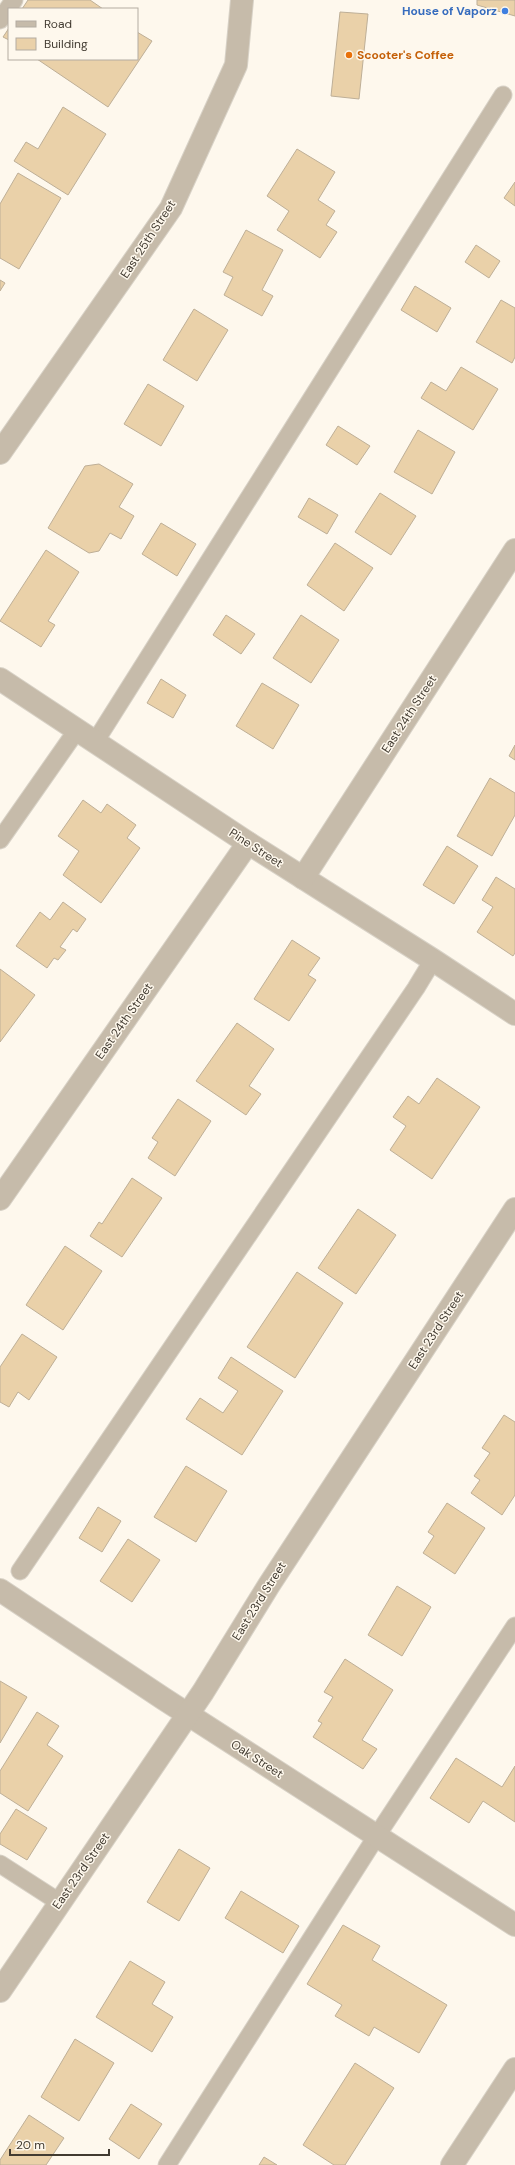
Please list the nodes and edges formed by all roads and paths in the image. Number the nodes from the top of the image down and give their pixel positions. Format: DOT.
graph roads {
  1 [pos="242,0"];
  2 [pos="8,9"];
  3 [pos="0,20"];
  4 [pos="503,95"];
  5 [pos="0,453"];
  6 [pos="515,550"];
  7 [pos="0,679"];
  8 [pos="77,730"];
  9 [pos="95,742"];
  10 [pos="0,840"];
  11 [pos="248,843"];
  12 [pos="303,878"];
  13 [pos="433,960"];
  14 [pos="514,1012"];
  15 [pos="0,1199"];
  16 [pos="515,1209"];
  17 [pos="20,1571"];
  18 [pos="0,1590"];
  19 [pos="515,1626"];
  20 [pos="186,1714"];
  21 [pos="376,1837"];
  22 [pos="0,1864"];
  23 [pos="59,1902"];
  24 [pos="515,1926"];
  25 [pos="0,1992"];
  26 [pos="515,2069"];
  27 [pos="167,2165"];
  28 [pos="452,2165"];
  1 -- 5 [label="street, East 25th Street"];
  2 -- 3 [label="lane"];
  4 -- 9 [label="lane"];
  6 -- 12 [label="street, East 24th Street"];
  7 -- 8 [label="street, Pine Street"];
  8 -- 9 [label="street, Pine Street"];
  8 -- 10 [label="lane"];
  9 -- 11 [label="street, Pine Street"];
  11 -- 12 [label="street, Pine Street"];
  11 -- 15 [label="street, East 24th Street"];
  12 -- 13 [label="street, Pine Street"];
  13 -- 14 [label="street, Pine Street"];
  13 -- 17 [label="lane"];
  16 -- 20 [label="street, East 23rd Street"];
  18 -- 20 [label="street, Oak Street"];
  19 -- 21 [label="lane"];
  20 -- 21 [label="street, Oak Street"];
  20 -- 23 [label="street, East 23rd Street"];
  21 -- 24 [label="street, Oak Street"];
  21 -- 27 [label="lane"];
  22 -- 23 [label="lane"];
  23 -- 25 [label="street, East 23rd Street"];
  26 -- 28 [label="street"];
}
